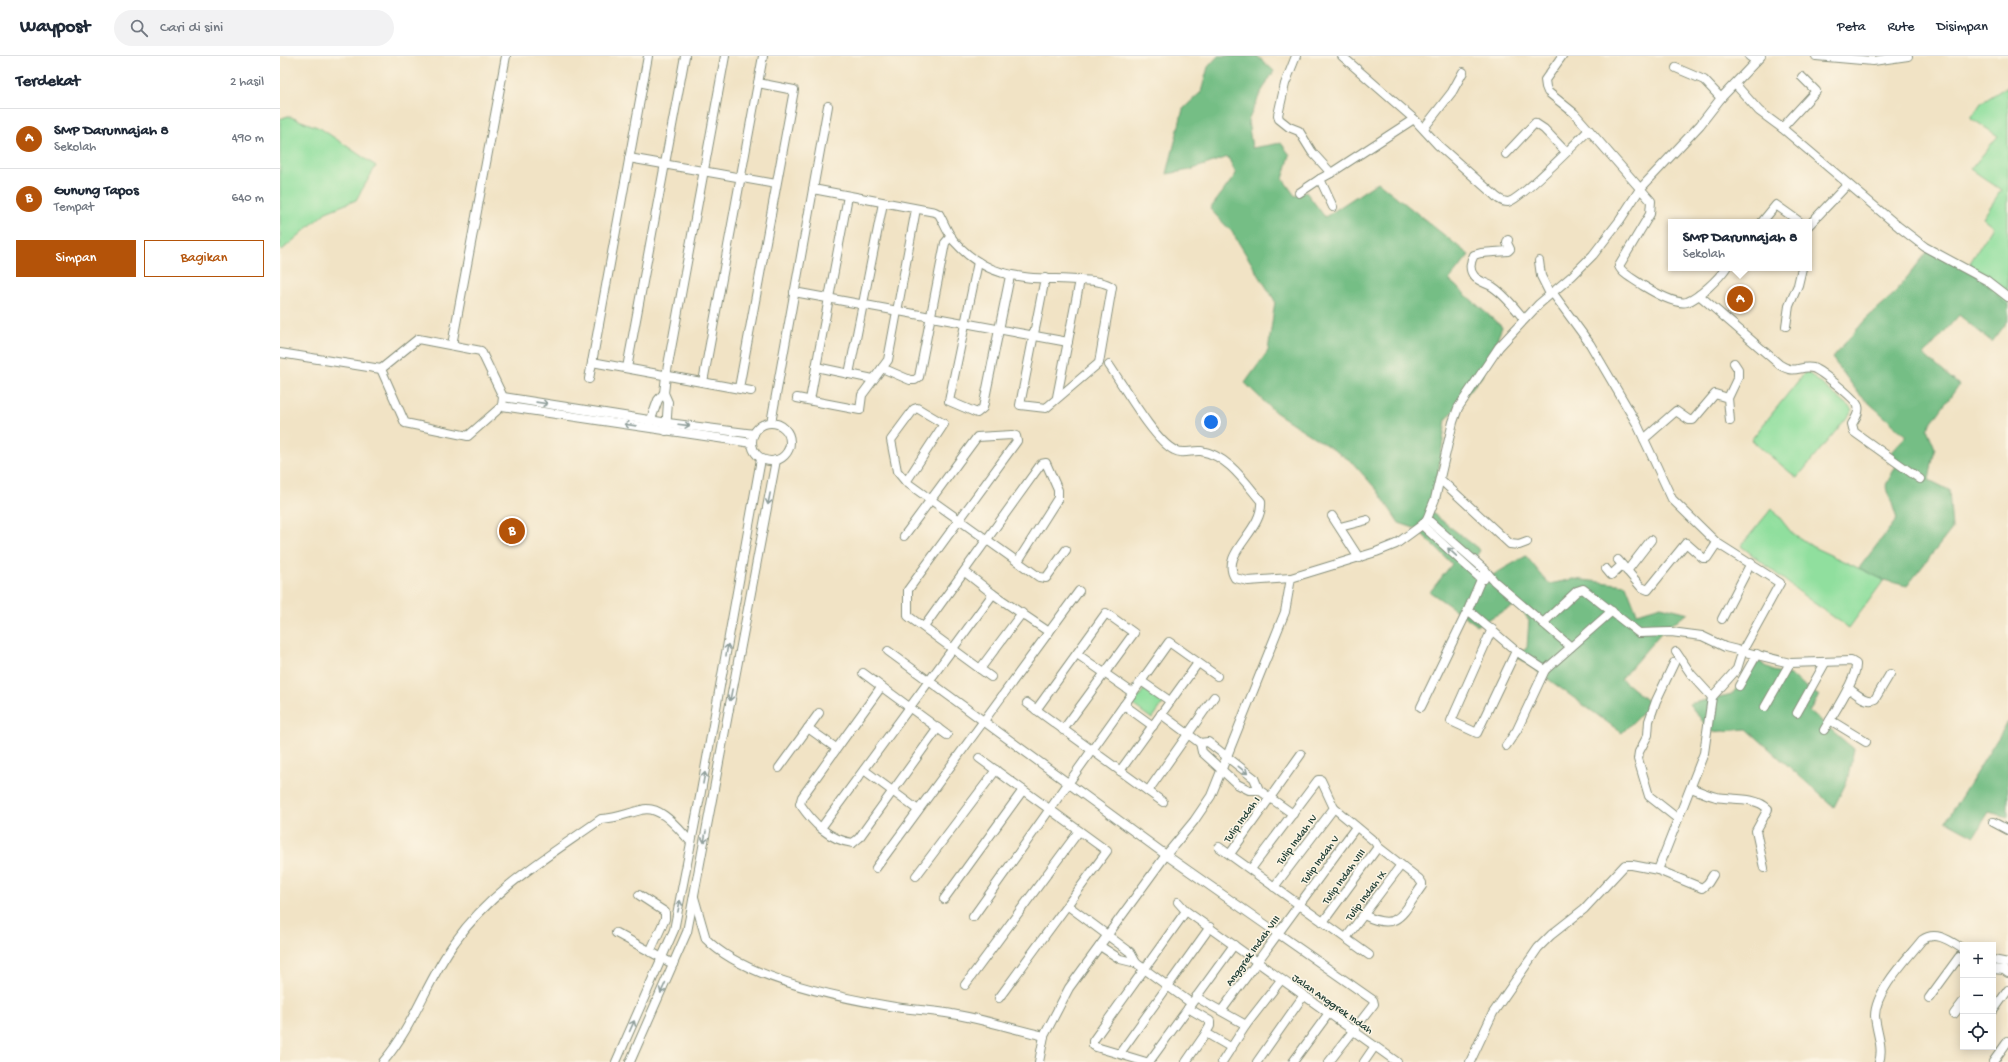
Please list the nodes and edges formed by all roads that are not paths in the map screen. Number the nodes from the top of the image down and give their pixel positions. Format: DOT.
graph roads {
  1 [pos="506,56"];
  2 [pos="648,56"];
  3 [pos="685,56"];
  4 [pos="725,56"];
  5 [pos="763,56"];
  6 [pos="1296,56"];
  7 [pos="1342,56"];
  8 [pos="1562,56"];
  9 [pos="1749,56"];
  10 [pos="1816,56"];
  11 [pos="1908,56"];
  12 [pos="1759,59"];
  13 [pos="1676,68"];
  14 [pos="1463,72"];
  15 [pos="1802,77"];
  16 [pos="758,83"];
  17 [pos="1735,84"];
  18 [pos="1721,98"];
  19 [pos="828,106"];
  20 [pos="1414,119"];
  21 [pos="1424,128"];
  22 [pos="1782,128"];
  23 [pos="1589,130"];
  24 [pos="1566,152"];
  25 [pos="1506,154"];
  26 [pos="629,158"];
  27 [pos="665,165"];
  28 [pos="703,171"];
  29 [pos="1330,173"];
  30 [pos="740,178"];
  31 [pos="1320,179"];
  32 [pos="776,184"];
  33 [pos="1848,184"];
  34 [pos="813,189"];
  35 [pos="1640,189"];
  36 [pos="1299,193"];
  37 [pos="848,196"];
  38 [pos="883,203"];
  39 [pos="1333,207"];
  40 [pos="916,209"];
  41 [pos="1764,219"];
  42 [pos="1796,219"];
  43 [pos="1812,222"];
  44 [pos="951,236"];
  45 [pos="1508,240"];
  46 [pos="978,262"];
  47 [pos="1539,262"];
  48 [pos="1723,271"];
  49 [pos="1801,271"];
  50 [pos="1010,276"];
  51 [pos="1045,278"];
  52 [pos="1080,280"];
  53 [pos="794,292"];
  54 [pos="1551,293"];
  55 [pos="1699,295"];
  56 [pos="2008,297"];
  57 [pos="829,299"];
  58 [pos="863,305"];
  59 [pos="897,311"];
  60 [pos="931,317"];
  61 [pos="1524,319"];
  62 [pos="965,324"];
  63 [pos="1786,326"];
  64 [pos="999,330"];
  65 [pos="1033,336"];
  66 [pos="1068,342"];
  67 [pos="452,346"];
  68 [pos="280,353"];
  69 [pos="592,362"];
  70 [pos="1734,363"];
  71 [pos="1109,365"];
  72 [pos="816,367"];
  73 [pos="627,368"];
  74 [pos="882,368"];
  75 [pos="381,369"];
  76 [pos="849,374"];
  77 [pos="666,376"];
  78 [pos="589,379"];
  79 [pos="873,380"];
  80 [pos="703,382"];
  81 [pos="739,388"];
  82 [pos="751,391"];
  83 [pos="664,394"];
  84 [pos="503,397"];
  85 [pos="1057,397"];
  86 [pos="797,398"];
  87 [pos="1728,398"];
  88 [pos="810,400"];
  89 [pos="502,406"];
  90 [pos="650,419"];
  91 [pos="1730,421"];
  92 [pos="771,423"];
  93 [pos="667,427"];
  94 [pos="649,428"];
  95 [pos="754,434"];
  96 [pos="1644,439"];
  97 [pos="752,444"];
  98 [pos="762,459"];
  99 [pos="776,460"];
  100 [pos="1920,479"];
  101 [pos="1441,480"];
  102 [pos="906,482"];
  103 [pos="930,500"];
  104 [pos="1332,516"];
  105 [pos="960,520"];
  106 [pos="1367,520"];
  107 [pos="1425,522"];
  108 [pos="1340,527"];
  109 [pos="904,536"];
  110 [pos="987,540"];
  111 [pos="1651,540"];
  112 [pos="1528,542"];
  113 [pos="1716,543"];
  114 [pos="1066,550"];
  115 [pos="1358,558"];
  116 [pos="1018,561"];
  117 [pos="1751,563"];
  118 [pos="1622,565"];
  119 [pos="1606,569"];
  120 [pos="1485,570"];
  121 [pos="965,572"];
  122 [pos="1291,578"];
  123 [pos="1480,578"];
  124 [pos="1494,581"];
  125 [pos="1079,591"];
  126 [pos="993,594"];
  127 [pos="1468,610"];
  128 [pos="1612,611"];
  129 [pos="1022,613"];
  130 [pos="1722,619"];
  131 [pos="1543,623"];
  132 [pos="924,627"];
  133 [pos="1492,629"];
  134 [pos="1049,632"];
  135 [pos="1571,647"];
  136 [pos="953,649"];
  137 [pos="1743,650"];
  138 [pos="888,651"];
  139 [pos="1516,651"];
  140 [pos="1676,652"];
  141 [pos="1077,654"];
  142 [pos="1757,654"];
  143 [pos="1790,662"];
  144 [pos="1198,663"];
  145 [pos="1674,663"];
  146 [pos="1825,663"];
  147 [pos="980,669"];
  148 [pos="1546,670"];
  149 [pos="863,673"];
  150 [pos="1105,673"];
  151 [pos="1890,674"];
  152 [pos="991,676"];
  153 [pos="1217,676"];
  154 [pos="929,681"];
  155 [pos="1141,681"];
  156 [pos="1739,686"];
  157 [pos="881,687"];
  158 [pos="1848,688"];
  159 [pos="1133,693"];
  160 [pos="1712,697"];
  161 [pos="1214,698"];
  162 [pos="1170,701"];
  163 [pos="1027,703"];
  164 [pos="1124,705"];
  165 [pos="910,707"];
  166 [pos="1421,707"];
  167 [pos="1765,707"];
  168 [pos="1036,710"];
  169 [pos="1797,712"];
  170 [pos="819,713"];
  171 [pos="1161,714"];
  172 [pos="1830,720"];
  173 [pos="983,722"];
  174 [pos="1152,726"];
  175 [pos="808,728"];
  176 [pos="938,728"];
  177 [pos="1063,730"];
  178 [pos="1824,730"];
  179 [pos="1189,734"];
  180 [pos="947,735"];
  181 [pos="1866,742"];
  182 [pos="1200,743"];
  183 [pos="1506,746"];
  184 [pos="836,748"];
  185 [pos="1092,751"];
  186 [pos="1300,754"];
  187 [pos="979,758"];
  188 [pos="1227,758"];
  189 [pos="779,768"];
  190 [pos="864,770"];
  191 [pos="996,770"];
  192 [pos="1222,770"];
  193 [pos="1120,771"];
  194 [pos="1069,784"];
  195 [pos="1691,788"];
  196 [pos="1023,790"];
  197 [pos="1259,790"];
  198 [pos="891,791"];
  199 [pos="1148,791"];
  200 [pos="700,797"];
  201 [pos="712,797"];
  202 [pos="1270,798"];
  203 [pos="1163,802"];
  204 [pos="1333,806"];
  205 [pos="918,810"];
  206 [pos="1050,810"];
  207 [pos="1293,814"];
  208 [pos="1678,819"];
  209 [pos="1993,822"];
  210 [pos="1356,827"];
  211 [pos="821,828"];
  212 [pos="2008,830"];
  213 [pos="1079,831"];
  214 [pos="691,842"];
  215 [pos="1219,847"];
  216 [pos="1378,847"];
  217 [pos="1230,854"];
  218 [pos="1166,855"];
  219 [pos="1401,865"];
  220 [pos="876,868"];
  221 [pos="1764,868"];
  222 [pos="1251,869"];
  223 [pos="1658,870"];
  224 [pos="1712,875"];
  225 [pos="916,876"];
  226 [pos="1274,887"];
  227 [pos="639,895"];
  228 [pos="694,896"];
  229 [pos="944,899"];
  230 [pos="1178,902"];
  231 [pos="1299,904"];
  232 [pos="1067,905"];
  233 [pos="1186,911"];
  234 [pos="1364,915"];
  235 [pos="973,917"];
  236 [pos="1323,922"];
  237 [pos="1210,926"];
  238 [pos="616,933"];
  239 [pos="1278,934"];
  240 [pos="1108,936"];
  241 [pos="1346,938"];
  242 [pos="1234,945"];
  243 [pos="1100,946"];
  244 [pos="1960,947"];
  245 [pos="650,952"];
  246 [pos="1370,955"];
  247 [pos="662,958"];
  248 [pos="1960,958"];
  249 [pos="1996,961"];
  250 [pos="1136,963"];
  251 [pos="1258,963"];
  252 [pos="673,964"];
  253 [pos="2008,964"];
  254 [pos="1144,969"];
  255 [pos="1996,969"];
  256 [pos="2008,973"];
  257 [pos="1281,980"];
  258 [pos="965,985"];
  259 [pos="1166,986"];
  260 [pos="2008,990"];
  261 [pos="1304,995"];
  262 [pos="999,998"];
  263 [pos="1929,998"];
  264 [pos="1192,1002"];
  265 [pos="1960,1006"];
  266 [pos="1996,1007"];
  267 [pos="1222,1010"];
  268 [pos="1329,1013"];
  269 [pos="1954,1014"];
  270 [pos="1246,1025"];
  271 [pos="1352,1030"];
  272 [pos="1206,1033"];
  273 [pos="1043,1039"];
  274 [pos="2008,1041"];
  275 [pos="1375,1046"];
  276 [pos="1232,1048"];
  277 [pos="1120,1054"];
  278 [pos="1039,1059"];
  279 [pos="383,1062"];
  280 [pos="616,1062"];
  281 [pos="630,1062"];
  282 [pos="1148,1062"];
  283 [pos="1186,1062"];
  284 [pos="1222,1062"];
  285 [pos="1257,1062"];
  286 [pos="1293,1062"];
  287 [pos="1329,1062"];
  288 [pos="1364,1062"];
  289 [pos="1397,1062"];
  290 [pos="1470,1062"];
  291 [pos="1879,1062"];
  292 [pos="1993,1062"];
  1 -- 67 [label="street"];
  2 -- 26 [label="street"];
  3 -- 27 [label="street"];
  4 -- 28 [label="street"];
  5 -- 16 [label="street"];
  6 -- 29 [label="street"];
  7 -- 20 [label="street"];
  8 -- 23 [label="street"];
  9 -- 12 [label="street"];
  10 -- 11 [label="street"];
  12 -- 17 [label="street"];
  13 -- 18 [label="street"];
  14 -- 21 [label="street"];
  15 -- 22 [label="street"];
  16 -- 30 [label="street"];
  16 -- 32 [label="street"];
  17 -- 18 [label="street"];
  17 -- 22 [label="street"];
  18 -- 35 [label="street"];
  19 -- 34 [label="street"];
  20 -- 21 [label="street"];
  20 -- 29 [label="street"];
  21 -- 24 [label="street"];
  22 -- 33 [label="street"];
  23 -- 24 [label="street"];
  23 -- 35 [label="street"];
  24 -- 25 [label="street"];
  26 -- 27 [label="street"];
  26 -- 69 [label="street"];
  27 -- 28 [label="street"];
  27 -- 73 [label="street"];
  28 -- 30 [label="street"];
  28 -- 77 [label="street"];
  29 -- 31 [label="street"];
  30 -- 32 [label="street"];
  30 -- 80 [label="street"];
  31 -- 36 [label="street"];
  31 -- 39 [label="street"];
  32 -- 81 [label="street"];
  33 -- 43 [label="street"];
  33 -- 56 [label="street"];
  34 -- 37 [label="street"];
  34 -- 53 [label="street"];
  35 -- 54 [label="street"];
  35 -- 55 [label="street"];
  37 -- 38 [label="street"];
  37 -- 57 [label="street"];
  38 -- 40 [label="street"];
  38 -- 58 [label="street"];
  40 -- 44 [label="street"];
  40 -- 59 [label="street"];
  41 -- 42 [label="street"];
  44 -- 46 [label="street"];
  44 -- 60 [label="street"];
  45 -- 61 [label="street"];
  46 -- 50 [label="street"];
  46 -- 62 [label="street"];
  47 -- 54 [label="street"];
  48 -- 55 [label="street"];
  49 -- 63 [label="street"];
  50 -- 51 [label="street"];
  50 -- 64 [label="street"];
  51 -- 52 [label="street"];
  51 -- 65 [label="street"];
  52 -- 66 [label="street"];
  52 -- 85 [label="street"];
  53 -- 57 [label="street"];
  53 -- 92 [label="street"];
  54 -- 61 [label="street"];
  54 -- 96 [label="street"];
  55 -- 100 [label="street"];
  57 -- 58 [label="street"];
  57 -- 72 [label="street"];
  58 -- 59 [label="street"];
  58 -- 76 [label="street"];
  59 -- 60 [label="street"];
  59 -- 74 [label="street"];
  60 -- 62 [label="street"];
  60 -- 74 [label="street"];
  61 -- 101 [label="street"];
  62 -- 64 [label="street"];
  62 -- 64 [label="street"];
  64 -- 65 [label="street"];
  65 -- 66 [label="street"];
  65 -- 85 [label="street"];
  66 -- 85 [label="street"];
  67 -- 75 [label="street"];
  67 -- 84 [label="street"];
  68 -- 75 [label="street"];
  69 -- 73 [label="street"];
  69 -- 78 [label="street"];
  70 -- 87 [label="street"];
  71 -- 122 [label="street"];
  72 -- 76 [label="street"];
  72 -- 88 [label="street"];
  73 -- 77 [label="street"];
  74 -- 79 [label="street"];
  75 -- 89 [label="street"];
  76 -- 79 [label="street"];
  77 -- 80 [label="street"];
  77 -- 83 [label="street"];
  79 -- 88 [label="street"];
  80 -- 81 [label="street"];
  81 -- 82 [label="street"];
  83 -- 90 [label="street"];
  83 -- 93 [label="street"];
  84 -- 89 [label="street"];
  84 -- 90 [label="street, one-way"];
  86 -- 88 [label="street"];
  87 -- 91 [label="street"];
  87 -- 96 [label="street"];
  94 -- 89 [label="street, one-way"];
  90 -- 93 [label="street"];
  90 -- 94 [label="street"];
  92 -- 95 [label="street"];
  92 -- 99 [label="street"];
  93 -- 94 [label="street"];
  93 -- 95 [label="street, one-way"];
  93 -- 97 [label="street"];
  95 -- 97 [label="street"];
  96 -- 113 [label="street"];
  97 -- 98 [label="street"];
  98 -- 99 [label="street"];
  200 -- 98 [label="street, one-way"];
  99 -- 201 [label="street, one-way"];
  101 -- 107 [label="street"];
  101 -- 112 [label="street"];
  102 -- 102 [label="street"];
  102 -- 103 [label="street"];
  103 -- 105 [label="street"];
  103 -- 105 [label="street"];
  103 -- 109 [label="street"];
  104 -- 108 [label="street"];
  105 -- 110 [label="street"];
  105 -- 132 [label="street"];
  106 -- 108 [label="street"];
  107 -- 115 [label="street"];
  107 -- 120 [label="street"];
  123 -- 107 [label="street, one-way"];
  108 -- 115 [label="street"];
  110 -- 116 [label="street"];
  110 -- 116 [label="street"];
  110 -- 121 [label="street"];
  111 -- 118 [label="street"];
  113 -- 117 [label="street"];
  113 -- 118 [label="street"];
  114 -- 116 [label="street"];
  115 -- 122 [label="street"];
  117 -- 130 [label="street"];
  117 -- 137 [label="street"];
  118 -- 119 [label="street"];
  120 -- 123 [label="street"];
  120 -- 124 [label="street"];
  121 -- 126 [label="street"];
  121 -- 132 [label="street"];
  122 -- 188 [label="street"];
  123 -- 124 [label="street"];
  123 -- 127 [label="street"];
  124 -- 131 [label="street"];
  125 -- 134 [label="street"];
  126 -- 129 [label="street"];
  126 -- 136 [label="street"];
  127 -- 133 [label="street"];
  127 -- 166 [label="street"];
  128 -- 131 [label="street"];
  128 -- 135 [label="street"];
  128 -- 137 [label="street"];
  129 -- 134 [label="street"];
  129 -- 147 [label="street"];
  131 -- 135 [label="street"];
  132 -- 136 [label="street"];
  133 -- 139 [label="street"];
  133 -- 139 [label="street"];
  134 -- 173 [label="street"];
  135 -- 148 [label="street"];
  136 -- 147 [label="street"];
  136 -- 154 [label="street"];
  137 -- 142 [label="street"];
  137 -- 160 [label="street"];
  138 -- 154 [label="street"];
  139 -- 148 [label="street"];
  140 -- 160 [label="street"];
  141 -- 150 [label="street"];
  141 -- 150 [label="street"];
  141 -- 168 [label="street"];
  142 -- 143 [label="street"];
  142 -- 156 [label="street"];
  143 -- 146 [label="street"];
  143 -- 167 [label="street"];
  144 -- 153 [label="street"];
  144 -- 155 [label="street"];
  144 -- 162 [label="street"];
  145 -- 208 [label="street"];
  146 -- 158 [label="street"];
  146 -- 169 [label="street"];
  147 -- 152 [label="street"];
  148 -- 183 [label="street"];
  149 -- 157 [label="street"];
  150 -- 159 [label="street"];
  150 -- 177 [label="street"];
  151 -- 158 [label="street"];
  154 -- 165 [label="street"];
  154 -- 173 [label="street"];
  155 -- 159 [label="street"];
  155 -- 162 [label="street"];
  157 -- 165 [label="street"];
  157 -- 184 [label="street"];
  158 -- 172 [label="street"];
  159 -- 164 [label="street"];
  160 -- 195 [label="street"];
  161 -- 179 [label="street"];
  162 -- 171 [label="street"];
  163 -- 168 [label="street"];
  164 -- 174 [label="street"];
  164 -- 185 [label="street"];
  165 -- 176 [label="street"];
  165 -- 190 [label="street"];
  168 -- 177 [label="street"];
  170 -- 175 [label="street"];
  171 -- 174 [label="street"];
  171 -- 179 [label="street"];
  172 -- 178 [label="street"];
  172 -- 181 [label="street"];
  173 -- 194 [label="street"];
  173 -- 205 [label="street"];
  174 -- 193 [label="street"];
  175 -- 184 [label="street"];
  175 -- 189 [label="street"];
  176 -- 180 [label="street"];
  176 -- 198 [label="street"];
  177 -- 185 [label="street"];
  179 -- 182 [label="street"];
  179 -- 199 [label="street"];
  182 -- 188 [label="street"];
  182 -- 192 [label="street"];
  184 -- 211 [label="street"];
  185 -- 193 [label="street"];
  185 -- 194 [label="street"];
  186 -- 202 [label="street, Tulip Indah I"];
  187 -- 191 [label="street"];
  188 -- 192 [label="street"];
  188 -- 197 [label="street, one-way"];
  190 -- 198 [label="street"];
  190 -- 211 [label="street"];
  191 -- 196 [label="street"];
  191 -- 225 [label="street"];
  192 -- 197 [label="street"];
  192 -- 218 [label="street"];
  193 -- 199 [label="street"];
  194 -- 206 [label="street"];
  194 -- 218 [label="street"];
  195 -- 208 [label="street"];
  195 -- 221 [label="street"];
  196 -- 206 [label="street"];
  196 -- 229 [label="street"];
  197 -- 202 [label="street"];
  198 -- 205 [label="street"];
  198 -- 211 [label="street"];
  199 -- 203 [label="street"];
  200 -- 201 [label="street"];
  200 -- 214 [label="street"];
  201 -- 228 [label="street, one-way"];
  202 -- 207 [label="street"];
  202 -- 217 [label="street, Tulip Indah I"];
  204 -- 207 [label="street"];
  204 -- 210 [label="street, Tulip Indah VIII"];
  204 -- 226 [label="street, Tulip Indah IV"];
  205 -- 220 [label="street"];
  206 -- 213 [label="street"];
  206 -- 235 [label="street"];
  207 -- 222 [label="street"];
  208 -- 223 [label="street"];
  209 -- 212 [label="street"];
  210 -- 216 [label="street, Tulip Indah VIII"];
  210 -- 231 [label="street, Tulip Indah V"];
  213 -- 232 [label="street"];
  213 -- 258 [label="street"];
  247 -- 214 [label="street, one-way"];
  214 -- 279 [label="street"];
  215 -- 217 [label="street"];
  216 -- 219 [label="street"];
  216 -- 236 [label="street, Tulip Indah VIII"];
  217 -- 222 [label="street"];
  218 -- 239 [label="street"];
  218 -- 240 [label="street"];
  219 -- 234 [label="street, Tulip Indah IX"];
  219 -- 234 [label="street"];
  222 -- 226 [label="street"];
  223 -- 224 [label="street"];
  223 -- 290 [label="street"];
  226 -- 231 [label="street"];
  227 -- 245 [label="street"];
  228 -- 252 [label="street"];
  228 -- 273 [label="street"];
  230 -- 233 [label="street, Jalan Anggrek Indah"];
  231 -- 236 [label="street"];
  231 -- 239 [label="street, Anggrek Indah VIII"];
  232 -- 240 [label="street"];
  232 -- 262 [label="street"];
  233 -- 237 [label="street, Jalan Anggrek Indah"];
  233 -- 254 [label="street"];
  234 -- 241 [label="street, Tulip Indah IX"];
  236 -- 241 [label="street"];
  237 -- 242 [label="street, Jalan Anggrek Indah"];
  237 -- 259 [label="street"];
  238 -- 245 [label="street"];
  239 -- 251 [label="street, Anggrek Indah VIII"];
  239 -- 271 [label="street"];
  240 -- 243 [label="street"];
  240 -- 250 [label="street"];
  241 -- 246 [label="street"];
  242 -- 251 [label="street, Jalan Anggrek Indah"];
  242 -- 264 [label="street"];
  243 -- 250 [label="street"];
  243 -- 273 [label="street"];
  244 -- 291 [label="street"];
  245 -- 247 [label="street"];
  247 -- 252 [label="street"];
  280 -- 247 [label="street, one-way"];
  248 -- 263 [label="street"];
  249 -- 253 [label="street"];
  250 -- 254 [label="street"];
  251 -- 257 [label="street, Jalan Anggrek Indah"];
  251 -- 267 [label="street, Anggrek Indah VIII"];
  252 -- 281 [label="street, one-way"];
  254 -- 259 [label="street"];
  254 -- 277 [label="street"];
  255 -- 256 [label="street"];
  257 -- 261 [label="street, Jalan Anggrek Indah"];
  257 -- 270 [label="street"];
  259 -- 264 [label="street"];
  259 -- 277 [label="street"];
  260 -- 266 [label="street"];
  261 -- 268 [label="street, Jalan Anggrek Indah"];
  261 -- 285 [label="street"];
  264 -- 267 [label="street"];
  264 -- 272 [label="street"];
  264 -- 282 [label="street"];
  265 -- 269 [label="street"];
  267 -- 270 [label="street"];
  268 -- 271 [label="street, Jalan Anggrek Indah"];
  268 -- 286 [label="street"];
  270 -- 276 [label="street"];
  271 -- 275 [label="street, Jalan Anggrek Indah"];
  271 -- 287 [label="street"];
  272 -- 276 [label="street"];
  272 -- 283 [label="street"];
  273 -- 278 [label="street"];
  274 -- 292 [label="street"];
  275 -- 288 [label="street"];
  275 -- 289 [label="street, Jalan Anggrek Indah"];
  276 -- 284 [label="street"];
  277 -- 282 [label="street"];
}
